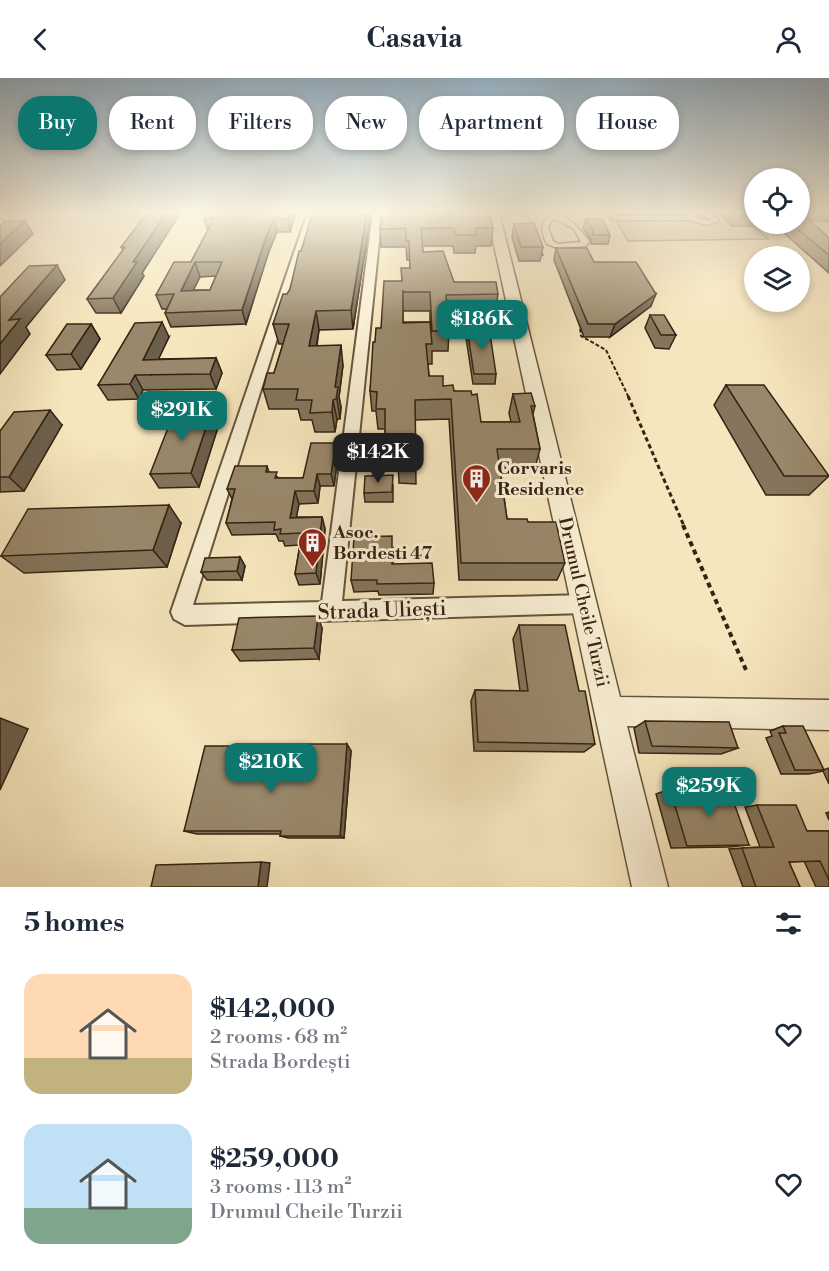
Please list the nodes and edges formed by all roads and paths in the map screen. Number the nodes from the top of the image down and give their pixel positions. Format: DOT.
graph roads {
  1 [pos="301,250"];
  2 [pos="374,250"];
  3 [pos="502,250"];
  4 [pos="584,322"];
  5 [pos="585,604"];
  6 [pos="331,611"];
  7 [pos="746,670"];
  8 [pos="609,711"];
  9 [pos="829,715"];
  10 [pos="650,887"];
  1 -- 6 [label="street, Strada Uliești"];
  2 -- 6 [label="street"];
  3 -- 5 [label="street, Drumul Cheile Turzii"];
  4 -- 7 [label="path"];
  5 -- 6 [label="street, Strada Uliești"];
  5 -- 8 [label="street, Drumul Cheile Turzii"];
  8 -- 9 [label="street"];
  8 -- 10 [label="street, Drumul Cheile Turzii"];
}
